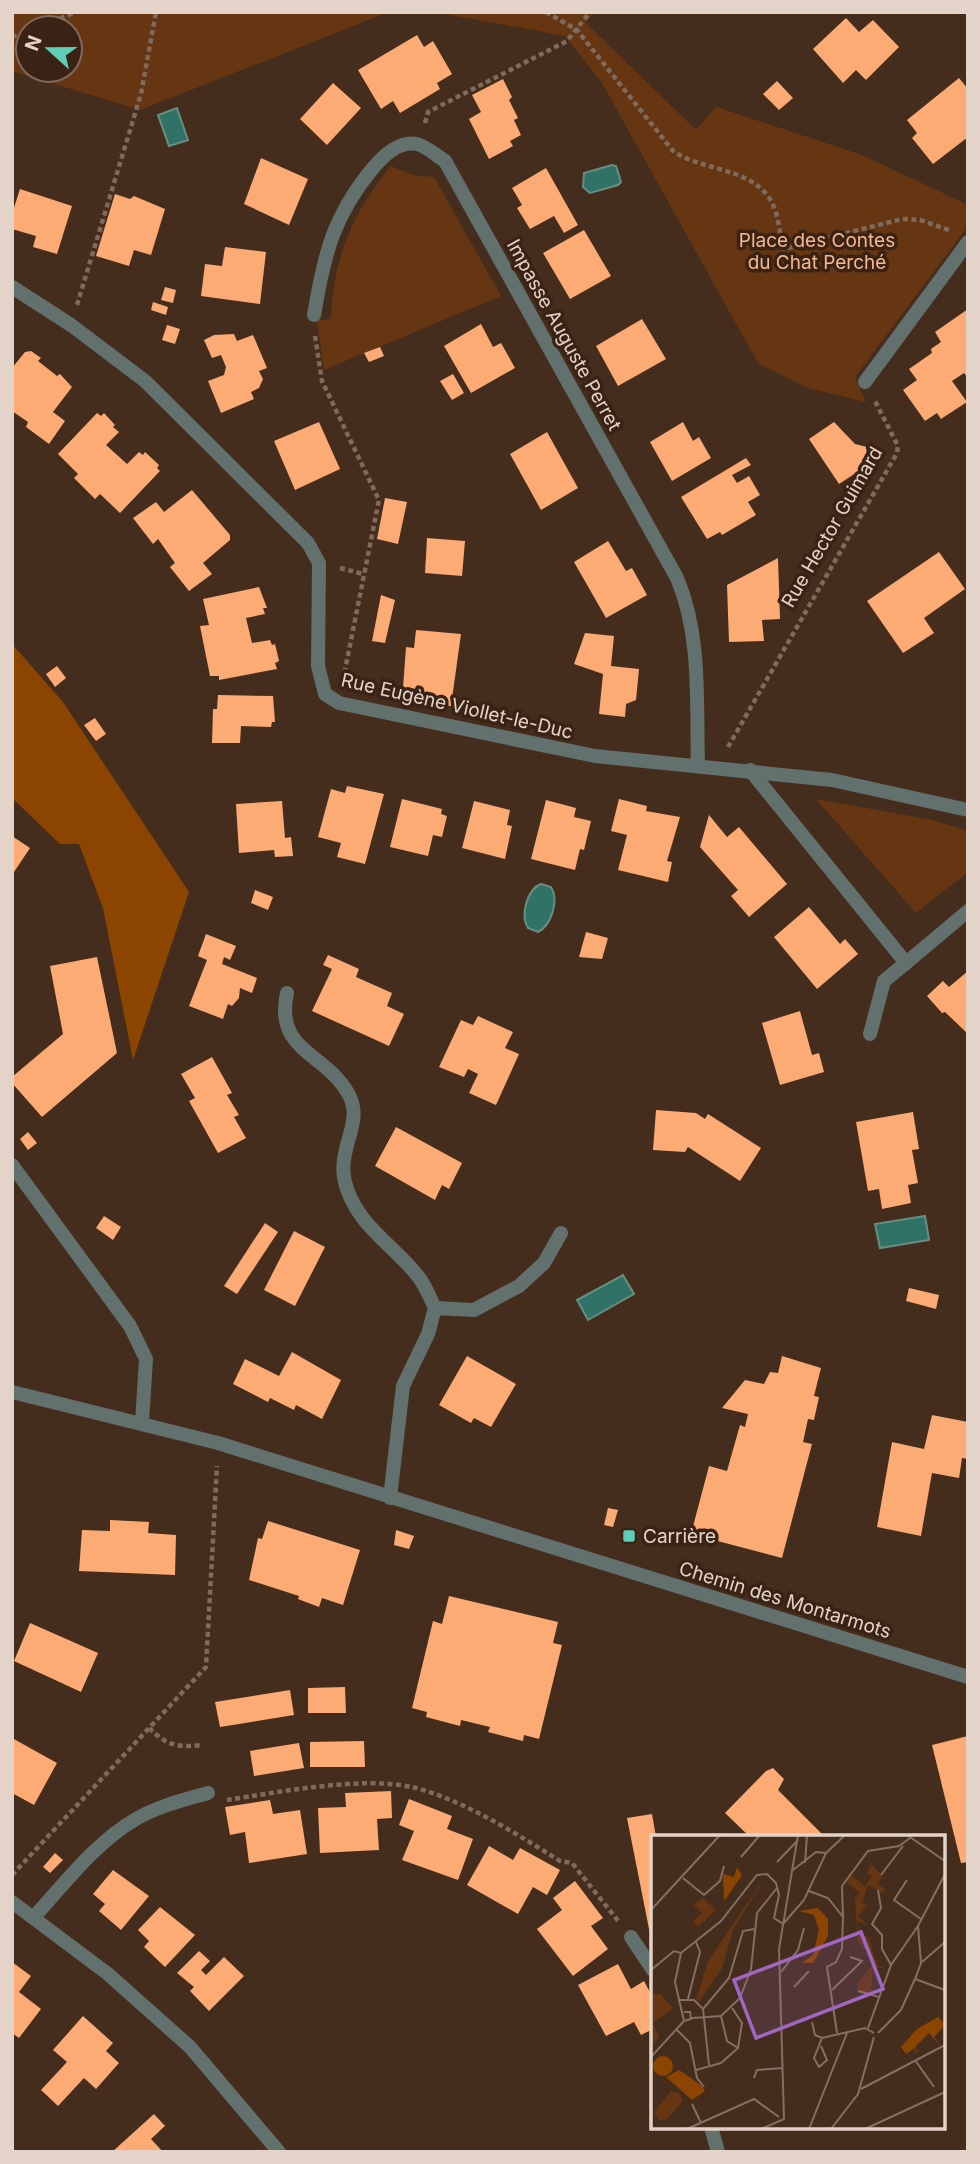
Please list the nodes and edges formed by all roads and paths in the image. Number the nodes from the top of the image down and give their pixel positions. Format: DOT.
graph roads {
  1 [pos="156,12"];
  2 [pos="546,12"];
  3 [pos="590,12"];
  4 [pos="577,30"];
  5 [pos="417,144"];
  6 [pos="962,237"];
  7 [pos="12,286"];
  8 [pos="314,315"];
  9 [pos="71,325"];
  10 [pos="865,382"];
  11 [pos="339,703"];
  12 [pos="698,766"];
  13 [pos="717,767"];
  14 [pos="750,770"];
  15 [pos="968,810"];
  16 [pos="968,911"];
  17 [pos="906,963"];
  18 [pos="287,993"];
  19 [pos="870,1034"];
  20 [pos="12,1165"];
  21 [pos="561,1233"];
  22 [pos="435,1308"];
  23 [pos="12,1392"];
  24 [pos="142,1423"];
  25 [pos="218,1443"];
  26 [pos="390,1498"];
  27 [pos="968,1677"];
  28 [pos="149,1728"];
  29 [pos="201,1745"];
  30 [pos="208,1793"];
  31 [pos="12,1875"];
  32 [pos="12,1902"];
  33 [pos="34,1917"];
  34 [pos="631,1937"];
  35 [pos="651,1967"];
  36 [pos="712,2129"];
  37 [pos="279,2152"];
  38 [pos="718,2152"];
  1 -- 9 [label="path"];
  2 -- 4 [label="path"];
  3 -- 4 [label="path"];
  4 -- 5 [label="path"];
  4 -- 6 [label="path"];
  5 -- 8 [label="street"];
  5 -- 12 [label="street, Impasse Auguste Perret"];
  6 -- 10 [label="street"];
  7 -- 9 [label="street, Rue Eugène Viollet-le-Duc"];
  8 -- 11 [label="path"];
  9 -- 11 [label="street, Rue Eugène Viollet-le-Duc"];
  10 -- 13 [label="path, Rue Hector Guimard"];
  11 -- 12 [label="street, Rue Eugène Viollet-le-Duc"];
  12 -- 13 [label="street, Rue Eugène Viollet-le-Duc"];
  13 -- 14 [label="street, Rue Eugène Viollet-le-Duc"];
  14 -- 15 [label="street, Rue Eugène Viollet-le-Duc"];
  14 -- 17 [label="street"];
  16 -- 17 [label="street"];
  17 -- 19 [label="street"];
  18 -- 22 [label="street"];
  20 -- 24 [label="street"];
  21 -- 22 [label="street"];
  22 -- 26 [label="street"];
  23 -- 24 [label="street, Chemin des Montarmots"];
  24 -- 25 [label="street, Chemin des Montarmots"];
  25 -- 26 [label="street, Chemin des Montarmots"];
  25 -- 28 [label="path"];
  26 -- 27 [label="street, Chemin des Montarmots"];
  28 -- 29 [label="path"];
  28 -- 31 [label="path"];
  30 -- 33 [label="street"];
  30 -- 34 [label="path"];
  32 -- 33 [label="street"];
  33 -- 37 [label="street"];
  34 -- 35 [label="street"];
  36 -- 38 [label="street"];
}
